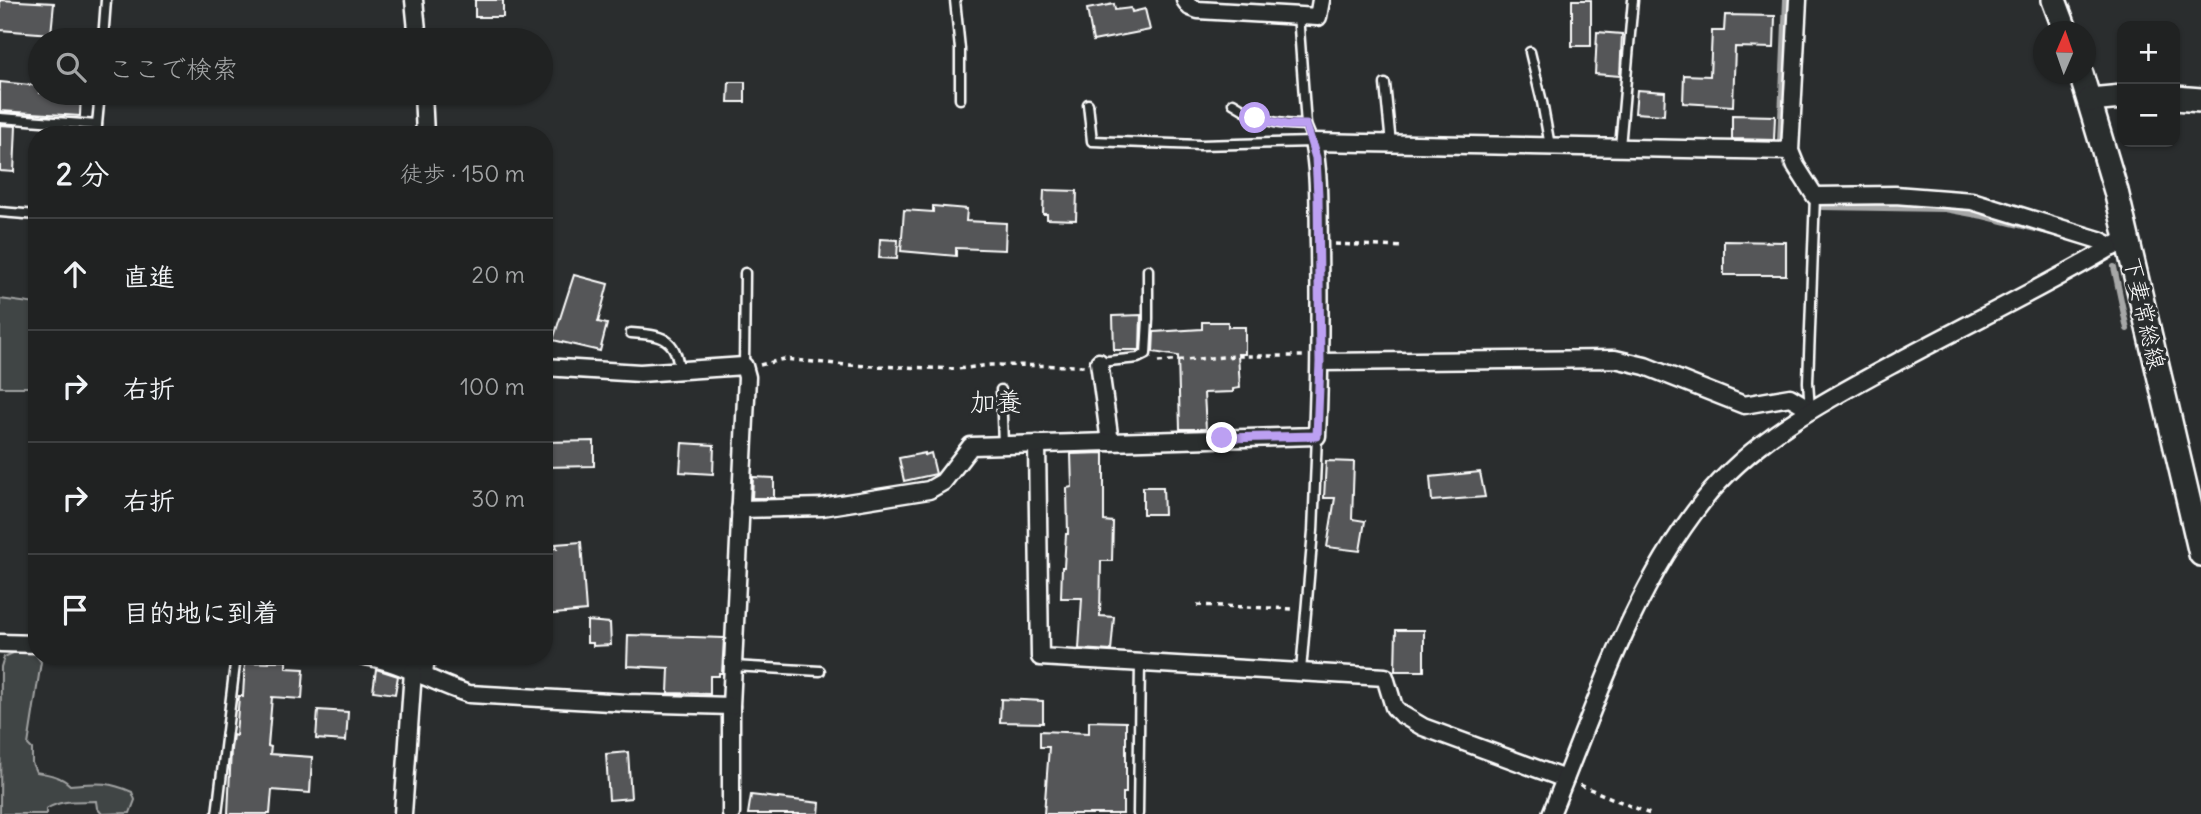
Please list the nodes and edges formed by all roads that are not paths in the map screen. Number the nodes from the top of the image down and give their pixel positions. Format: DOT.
graph roads {
  1 [pos="106,0"];
  2 [pos="414,0"];
  3 [pos="954,0"];
  4 [pos="1185,0"];
  5 [pos="1321,0"];
  6 [pos="1633,0"];
  7 [pos="1798,0"];
  8 [pos="2054,0"];
  9 [pos="1244,6"];
  10 [pos="1298,15"];
  11 [pos="2062,21"];
  12 [pos="104,28"];
  13 [pos="417,28"];
  14 [pos="1530,52"];
  15 [pos="1385,84"];
  16 [pos="2084,84"];
  17 [pos="2117,97"];
  18 [pos="2180,98"];
  19 [pos="960,99"];
  20 [pos="2090,100"];
  21 [pos="2201,100"];
  22 [pos="1233,103"];
  23 [pos="1088,104"];
  24 [pos="99,105"];
  25 [pos="424,105"];
  26 [pos="0,118"];
  27 [pos="97,125"];
  28 [pos="1306,125"];
  29 [pos="425,126"];
  30 [pos="1313,142"];
  31 [pos="1391,144"];
  32 [pos="1549,146"];
  33 [pos="1620,147"];
  34 [pos="1790,151"];
  35 [pos="1815,196"];
  36 [pos="0,212"];
  37 [pos="28,214"];
  38 [pos="2120,243"];
  39 [pos="1148,271"];
  40 [pos="745,273"];
  41 [pos="631,333"];
  42 [pos="1099,362"];
  43 [pos="1320,362"];
  44 [pos="553,368"];
  45 [pos="745,369"];
  46 [pos="679,371"];
  47 [pos="1001,390"];
  48 [pos="1810,409"];
  49 [pos="1317,436"];
  50 [pos="1110,442"];
  51 [pos="1037,444"];
  52 [pos="1003,445"];
  53 [pos="740,509"];
  54 [pos="2201,554"];
  55 [pos="0,643"];
  56 [pos="28,644"];
  57 [pos="1140,663"];
  58 [pos="235,665"];
  59 [pos="399,665"];
  60 [pos="422,665"];
  61 [pos="733,666"];
  62 [pos="820,671"];
  63 [pos="1301,671"];
  64 [pos="419,673"];
  65 [pos="731,706"];
  66 [pos="1565,779"];
  67 [pos="217,814"];
  68 [pos="403,814"];
  69 [pos="731,814"];
  70 [pos="1138,814"];
  71 [pos="1551,814"];
  1 -- 12 [label="lane"];
  2 -- 13 [label="street"];
  3 -- 19 [label="lane"];
  4 -- 9 [label="street"];
  5 -- 10 [label="street"];
  6 -- 33 [label="lane"];
  7 -- 34 [label="street"];
  8 -- 11 [label="main road"];
  9 -- 10 [label="street"];
  10 -- 28 [label="lane"];
  14 -- 32 [label="lane"];
  15 -- 31 [label="lane"];
  16 -- 20 [label="main road, 下妻常総線"];
  17 -- 20 [label="main road"];
  18 -- 21 [label="main road"];
  20 -- 38 [label="main road, 下妻常総線"];
  22 -- 28 [label="lane"];
  23 -- 30 [label="lane"];
  24 -- 27 [label="lane"];
  25 -- 29 [label="street"];
  26 -- 27 [label="lane"];
  28 -- 30 [label="lane"];
  30 -- 31 [label="street"];
  30 -- 43 [label="street"];
  31 -- 32 [label="street"];
  32 -- 33 [label="street"];
  33 -- 34 [label="street"];
  34 -- 35 [label="street"];
  35 -- 38 [label="street"];
  35 -- 48 [label="lane"];
  36 -- 37 [label="lane"];
  38 -- 48 [label="street"];
  38 -- 54 [label="main road, 下妻常総線"];
  39 -- 42 [label="lane"];
  40 -- 45 [label="lane"];
  41 -- 46 [label="lane"];
  42 -- 50 [label="street"];
  43 -- 48 [label="street"];
  43 -- 49 [label="street"];
  44 -- 46 [label="street"];
  45 -- 46 [label="street"];
  45 -- 53 [label="street"];
  47 -- 52 [label="lane"];
  48 -- 66 [label="street"];
  49 -- 50 [label="street"];
  49 -- 63 [label="lane"];
  50 -- 51 [label="street"];
  51 -- 52 [label="street"];
  51 -- 57 [label="street"];
  52 -- 53 [label="street"];
  53 -- 61 [label="street"];
  55 -- 56 [label="street"];
  57 -- 63 [label="street"];
  57 -- 70 [label="lane"];
  58 -- 67 [label="lane"];
  59 -- 64 [label="street"];
  60 -- 64 [label="street"];
  61 -- 62 [label="lane"];
  61 -- 65 [label="street"];
  63 -- 66 [label="street"];
  64 -- 65 [label="street"];
  64 -- 68 [label="street"];
  65 -- 69 [label="street"];
  66 -- 71 [label="street"];
}
